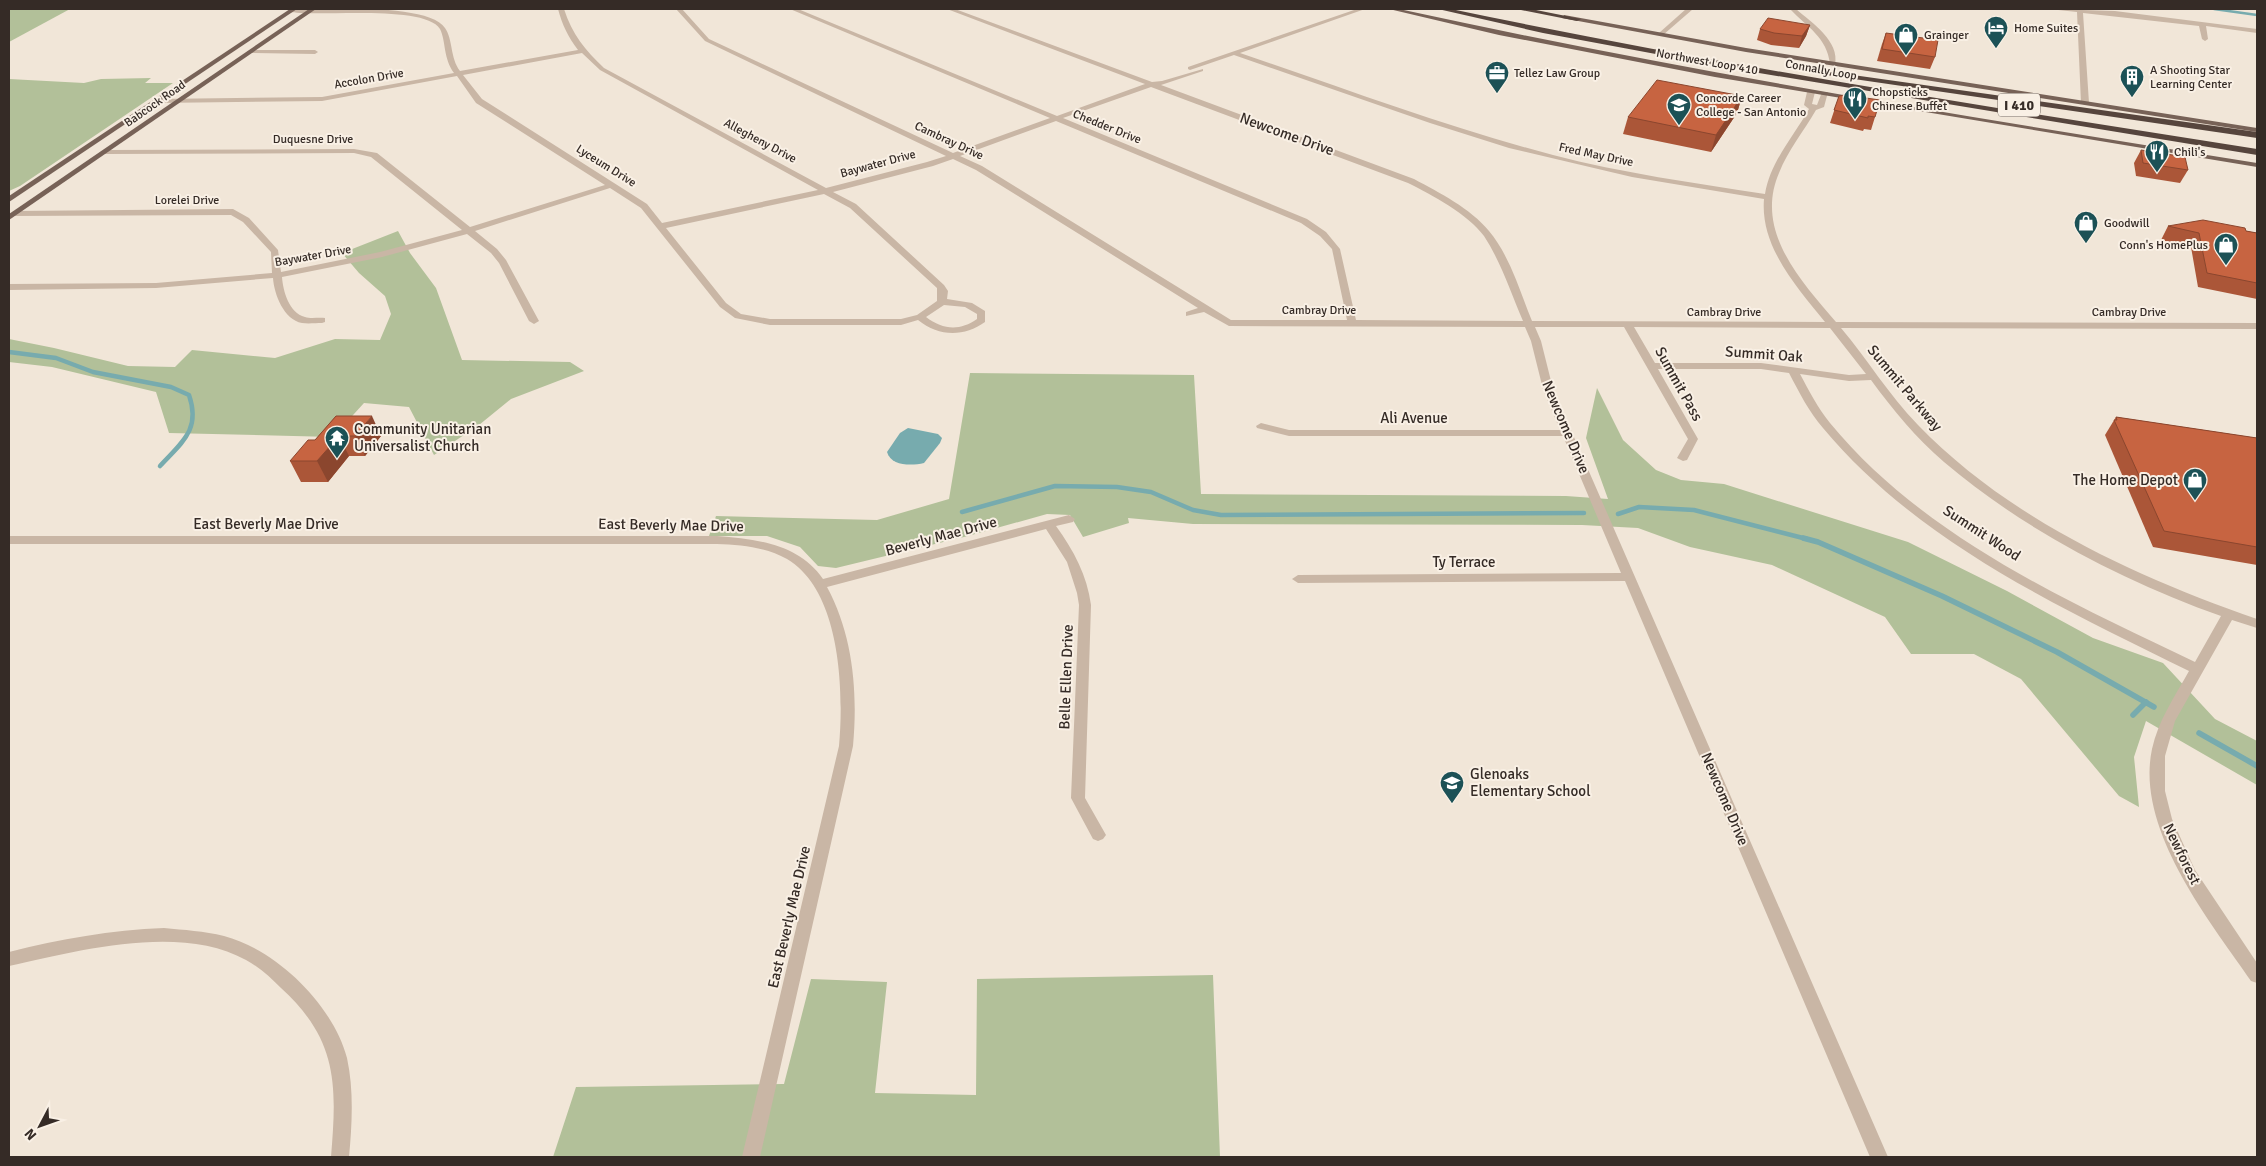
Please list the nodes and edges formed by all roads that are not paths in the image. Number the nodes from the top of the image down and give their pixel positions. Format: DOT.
graph roads {
  1 [pos="561,9"];
  2 [pos="679,9"];
  3 [pos="793,9"];
  4 [pos="950,9"];
  5 [pos="1362,9"];
  6 [pos="1392,9"];
  7 [pos="1442,9"];
  8 [pos="1474,9"];
  9 [pos="1520,9"];
  10 [pos="1525,9"];
  11 [pos="1690,9"];
  12 [pos="1792,9"];
  13 [pos="2052,9"];
  14 [pos="293,10"];
  15 [pos="312,10"];
  16 [pos="2080,11"];
  17 [pos="1577,19"];
  18 [pos="2202,23"];
  19 [pos="2257,31"];
  20 [pos="1661,34"];
  21 [pos="2205,39"];
  22 [pos="582,51"];
  23 [pos="250,52"];
  24 [pos="315,52"];
  25 [pos="1236,54"];
  26 [pos="1833,64"];
  27 [pos="1780,66"];
  28 [pos="460,74"];
  29 [pos="1152,84"];
  30 [pos="1811,92"];
  31 [pos="1825,94"];
  32 [pos="180,100"];
  33 [pos="157,101"];
  34 [pos="2085,103"];
  35 [pos="1813,108"];
  36 [pos="1986,109"];
  37 [pos="1056,118"];
  38 [pos="1424,118"];
  39 [pos="1416,122"];
  40 [pos="2257,130"];
  41 [pos="2257,135"];
  42 [pos="2257,142"];
  43 [pos="106,152"];
  44 [pos="2257,152"];
  45 [pos="953,156"];
  46 [pos="2257,160"];
  47 [pos="2257,166"];
  48 [pos="612,185"];
  49 [pos="826,191"];
  50 [pos="42,196"];
  51 [pos="1768,197"];
  52 [pos="12,198"];
  53 [pos="12,216"];
  54 [pos="661,226"];
  55 [pos="469,230"];
  56 [pos="277,275"];
  57 [pos="9,287"];
  58 [pos="940,304"];
  59 [pos="1206,308"];
  60 [pos="1188,314"];
  61 [pos="920,317"];
  62 [pos="322,320"];
  63 [pos="534,321"];
  64 [pos="1352,322"];
  65 [pos="1529,324"];
  66 [pos="1832,324"];
  67 [pos="1628,325"];
  68 [pos="2252,325"];
  69 [pos="2257,334"];
  70 [pos="1651,366"];
  71 [pos="1792,370"];
  72 [pos="1875,377"];
  73 [pos="1261,426"];
  74 [pos="1568,433"];
  75 [pos="1684,458"];
  76 [pos="1069,519"];
  77 [pos="1049,524"];
  78 [pos="9,540"];
  79 [pos="1630,578"];
  80 [pos="1298,579"];
  81 [pos="821,584"];
  82 [pos="2229,613"];
  83 [pos="2257,624"];
  84 [pos="2197,669"];
  85 [pos="1098,835"];
  86 [pos="9,959"];
  87 [pos="2257,976"];
  88 [pos="340,1157"];
  89 [pos="751,1157"];
  90 [pos="1879,1157"];
  1 -- 22 [label="street, Allegheny Drive"];
  2 -- 45 [label="street, Cambray Drive"];
  3 -- 37 [label="street, Chedder Drive"];
  4 -- 29 [label="street, Newcome Drive"];
  5 -- 25 [label="street, Baywater Drive"];
  6 -- 30 [label="main road, Northwest Loop 410"];
  7 -- 36 [label="highway, Connally Loop / I 410"];
  8 -- 27 [label="highway, Connally Loop / I 410"];
  9 -- 17 [label="highway"];
  10 -- 17 [label="main road, Northwest Loop 410"];
  11 -- 20 [label="street"];
  12 -- 26 [label="street"];
  13 -- 16 [label="street"];
  14 -- 15 [label="street, Lyceum Drive"];
  14 -- 33 [label="main road, Babcock Road"];
  15 -- 23 [label="main road, Babcock Road"];
  15 -- 28 [label="street, Lyceum Drive"];
  16 -- 18 [label="street"];
  16 -- 34 [label="street"];
  17 -- 20 [label="main road, Northwest Loop 410"];
  18 -- 19 [label="street"];
  18 -- 21 [label="street"];
  20 -- 26 [label="main road, Northwest Loop 410"];
  22 -- 28 [label="street, Accolon Drive"];
  22 -- 49 [label="street, Allegheny Drive"];
  23 -- 24 [label="street"];
  23 -- 32 [label="main road, Babcock Road"];
  25 -- 29 [label="street, Baywater Drive"];
  25 -- 38 [label="street, Fred May Drive"];
  26 -- 34 [label="main road, Northwest Loop 410"];
  27 -- 41 [label="highway"];
  27 -- 42 [label="highway, Connally Loop / I 410"];
  28 -- 32 [label="street, Accolon Drive"];
  28 -- 48 [label="street, Lyceum Drive"];
  29 -- 37 [label="street, Baywater Drive"];
  29 -- 65 [label="street, Newcome Drive"];
  30 -- 31 [label="main road, Northwest Loop 410"];
  30 -- 35 [label="street"];
  31 -- 35 [label="street, Summit Parkway"];
  31 -- 47 [label="main road, Northwest Loop 410"];
  32 -- 33 [label="street, Accolon Drive"];
  32 -- 43 [label="main road, Babcock Road"];
  33 -- 52 [label="main road, Babcock Road"];
  34 -- 40 [label="main road, Northwest Loop 410"];
  35 -- 51 [label="street, Summit Parkway"];
  36 -- 44 [label="highway, Connally Loop / I 410"];
  36 -- 46 [label="highway"];
  37 -- 45 [label="street, Baywater Drive"];
  37 -- 64 [label="street, Chedder Drive"];
  38 -- 39 [label="street"];
  38 -- 51 [label="street, Fred May Drive"];
  43 -- 50 [label="main road, Babcock Road"];
  43 -- 55 [label="street, Duquesne Drive"];
  45 -- 49 [label="street, Baywater Drive"];
  45 -- 59 [label="street, Cambray Drive"];
  48 -- 54 [label="street, Lyceum Drive"];
  48 -- 55 [label="street, Baywater Drive"];
  49 -- 54 [label="street, Baywater Drive"];
  49 -- 58 [label="street, Allegheny Drive"];
  50 -- 52 [label="main road"];
  50 -- 53 [label="main road, Babcock Road"];
  51 -- 66 [label="street, Summit Parkway"];
  53 -- 56 [label="street, Lorelei Drive"];
  54 -- 61 [label="street, Lyceum Drive"];
  55 -- 56 [label="street, Baywater Drive"];
  55 -- 63 [label="street, Duquesne Drive"];
  56 -- 57 [label="street, Baywater Drive"];
  56 -- 62 [label="street, Lorelei Drive"];
  58 -- 61 [label="street, Lyceum Drive"];
  58 -- 61 [label="street"];
  59 -- 60 [label="street"];
  59 -- 64 [label="street, Cambray Drive"];
  64 -- 65 [label="street, Cambray Drive"];
  65 -- 67 [label="street, Cambray Drive"];
  65 -- 74 [label="street, Newcome Drive"];
  66 -- 67 [label="street, Cambray Drive"];
  66 -- 68 [label="street, Cambray Drive"];
  66 -- 72 [label="street, Summit Parkway"];
  67 -- 70 [label="street, Summit Pass"];
  68 -- 69 [label="street"];
  70 -- 71 [label="street, Summit Oak"];
  70 -- 75 [label="street, Summit Pass"];
  71 -- 72 [label="street, Summit Oak"];
  71 -- 84 [label="street, Summit Wood"];
  72 -- 82 [label="street, Summit Parkway"];
  73 -- 74 [label="street, Ali Avenue"];
  74 -- 79 [label="street, Newcome Drive"];
  76 -- 77 [label="street, Beverly Mae Drive"];
  77 -- 81 [label="street, Beverly Mae Drive"];
  77 -- 85 [label="street, Belle Ellen Drive"];
  78 -- 81 [label="street, East Beverly Mae Drive"];
  79 -- 80 [label="street, Ty Terrace"];
  79 -- 90 [label="street, Newcome Drive"];
  81 -- 89 [label="street, East Beverly Mae Drive"];
  82 -- 83 [label="street, Summit Parkway"];
  82 -- 84 [label="street, Newforest"];
  84 -- 87 [label="street, Newforest"];
  86 -- 88 [label="street"];
}
